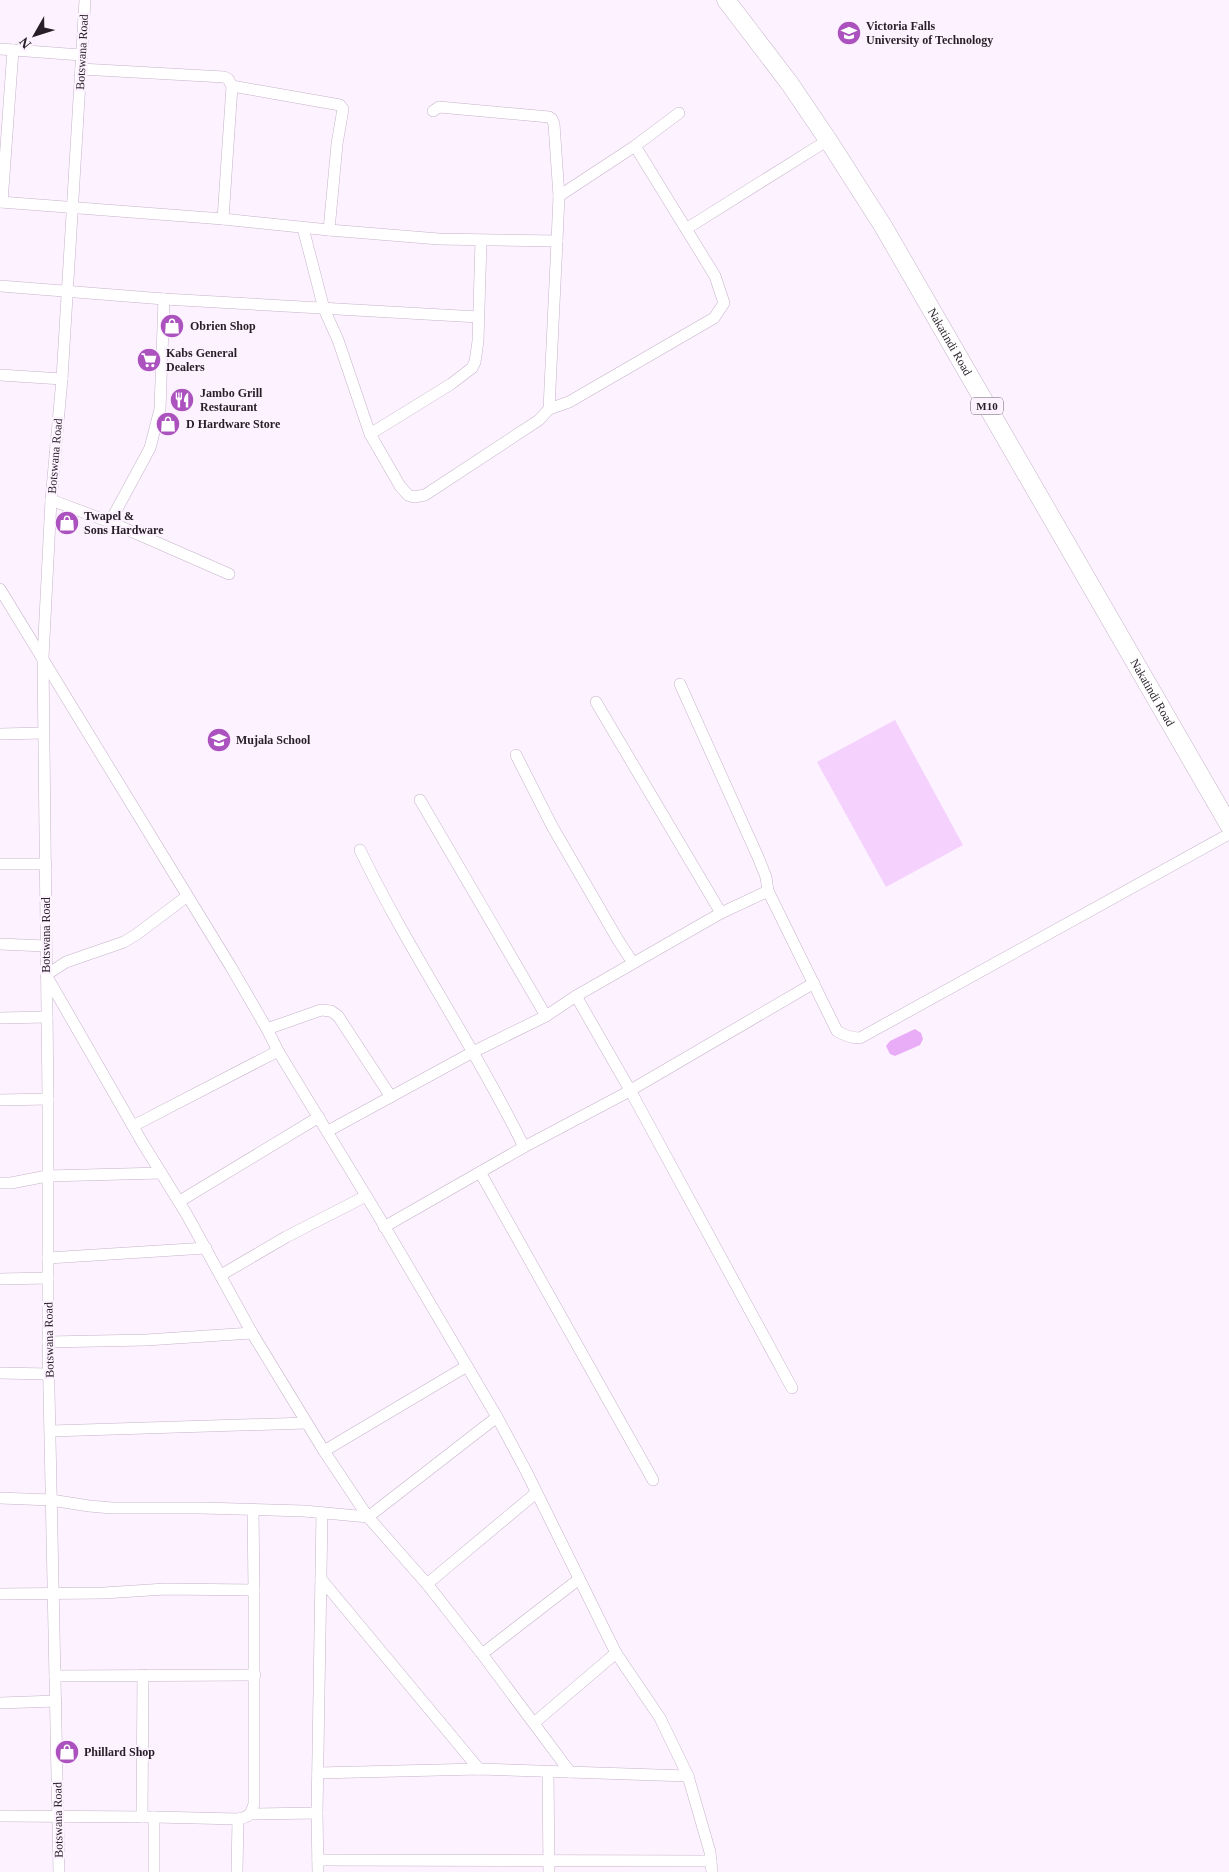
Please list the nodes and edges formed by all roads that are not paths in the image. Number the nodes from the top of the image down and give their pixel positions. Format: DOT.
graph roads {
  1 [pos="85,0"];
  2 [pos="726,0"];
  3 [pos="0,49"];
  4 [pos="13,50"];
  5 [pos="81,55"];
  6 [pos="81,69"];
  7 [pos="232,86"];
  8 [pos="433,112"];
  9 [pos="679,113"];
  10 [pos="828,140"];
  11 [pos="635,146"];
  12 [pos="559,196"];
  13 [pos="1,202"];
  14 [pos="71,208"];
  15 [pos="223,219"];
  16 [pos="303,228"];
  17 [pos="686,229"];
  18 [pos="329,230"];
  19 [pos="481,240"];
  20 [pos="557,241"];
  21 [pos="0,286"];
  22 [pos="66,290"];
  23 [pos="164,299"];
  24 [pos="324,309"];
  25 [pos="478,317"];
  26 [pos="0,375"];
  27 [pos="62,379"];
  28 [pos="549,409"];
  29 [pos="370,434"];
  30 [pos="50,500"];
  31 [pos="110,522"];
  32 [pos="229,574"];
  33 [pos="0,589"];
  34 [pos="43,658"];
  35 [pos="680,684"];
  36 [pos="596,702"];
  37 [pos="43,733"];
  38 [pos="0,734"];
  39 [pos="516,754"];
  40 [pos="420,800"];
  41 [pos="1229,825"];
  42 [pos="1229,834"];
  43 [pos="360,850"];
  44 [pos="0,864"];
  45 [pos="46,864"];
  46 [pos="768,891"];
  47 [pos="186,897"];
  48 [pos="721,913"];
  49 [pos="0,944"];
  50 [pos="45,946"];
  51 [pos="633,963"];
  52 [pos="46,975"];
  53 [pos="814,983"];
  54 [pos="576,996"];
  55 [pos="546,1016"];
  56 [pos="47,1017"];
  57 [pos="0,1018"];
  58 [pos="267,1029"];
  59 [pos="278,1051"];
  60 [pos="473,1052"];
  61 [pos="630,1090"];
  62 [pos="391,1097"];
  63 [pos="0,1100"];
  64 [pos="48,1100"];
  65 [pos="319,1117"];
  66 [pos="133,1126"];
  67 [pos="328,1131"];
  68 [pos="524,1147"];
  69 [pos="480,1172"];
  70 [pos="161,1173"];
  71 [pos="47,1176"];
  72 [pos="0,1183"];
  73 [pos="366,1196"];
  74 [pos="180,1201"];
  75 [pos="384,1228"];
  76 [pos="206,1248"];
  77 [pos="48,1258"];
  78 [pos="221,1275"];
  79 [pos="48,1278"];
  80 [pos="0,1279"];
  81 [pos="252,1333"];
  82 [pos="48,1342"];
  83 [pos="467,1366"];
  84 [pos="0,1373"];
  85 [pos="49,1374"];
  86 [pos="792,1388"];
  87 [pos="496,1417"];
  88 [pos="306,1423"];
  89 [pos="51,1432"];
  90 [pos="324,1451"];
  91 [pos="653,1480"];
  92 [pos="536,1493"];
  93 [pos="0,1498"];
  94 [pos="51,1500"];
  95 [pos="253,1510"];
  96 [pos="322,1513"];
  97 [pos="368,1517"];
  98 [pos="321,1579"];
  99 [pos="579,1579"];
  100 [pos="427,1584"];
  101 [pos="254,1590"];
  102 [pos="52,1593"];
  103 [pos="0,1594"];
  104 [pos="616,1653"];
  105 [pos="482,1654"];
  106 [pos="143,1675"];
  107 [pos="255,1675"];
  108 [pos="55,1676"];
  109 [pos="56,1701"];
  110 [pos="0,1703"];
  111 [pos="534,1723"];
  112 [pos="479,1769"];
  113 [pos="548,1771"];
  114 [pos="570,1772"];
  115 [pos="318,1773"];
  116 [pos="688,1776"];
  117 [pos="317,1813"];
  118 [pos="251,1814"];
  119 [pos="0,1816"];
  120 [pos="142,1817"];
  121 [pos="154,1817"];
  122 [pos="58,1818"];
  123 [pos="238,1819"];
  124 [pos="318,1860"];
  125 [pos="548,1866"];
  126 [pos="712,1867"];
  127 [pos="59,1872"];
  128 [pos="154,1872"];
  129 [pos="237,1872"];
  130 [pos="318,1872"];
  1 -- 5 [label="street, Botswana Road"];
  2 -- 10 [label="highway, Nakatindi Road / M10"];
  3 -- 4 [label="street"];
  4 -- 5 [label="street"];
  4 -- 13 [label="street"];
  5 -- 6 [label="street, Botswana Road"];
  6 -- 7 [label="street"];
  6 -- 14 [label="street, Botswana Road"];
  7 -- 15 [label="street"];
  7 -- 18 [label="street"];
  8 -- 12 [label="street"];
  9 -- 11 [label="street"];
  10 -- 17 [label="street"];
  10 -- 41 [label="highway, Nakatindi Road / M10"];
  11 -- 12 [label="street"];
  11 -- 17 [label="street"];
  12 -- 20 [label="street"];
  13 -- 14 [label="street"];
  14 -- 15 [label="street"];
  14 -- 22 [label="street, Botswana Road"];
  15 -- 16 [label="street"];
  16 -- 18 [label="street"];
  16 -- 24 [label="street"];
  17 -- 28 [label="street"];
  18 -- 19 [label="street"];
  19 -- 20 [label="street"];
  19 -- 25 [label="street"];
  20 -- 28 [label="street"];
  21 -- 22 [label="street"];
  22 -- 23 [label="street"];
  22 -- 27 [label="street, Botswana Road"];
  23 -- 24 [label="street"];
  23 -- 31 [label="street"];
  24 -- 25 [label="street"];
  24 -- 29 [label="street"];
  25 -- 29 [label="street"];
  26 -- 27 [label="street"];
  27 -- 30 [label="street, Botswana Road"];
  28 -- 29 [label="street"];
  30 -- 31 [label="street"];
  30 -- 34 [label="street, Botswana Road"];
  31 -- 32 [label="street"];
  33 -- 34 [label="street"];
  34 -- 37 [label="street, Botswana Road"];
  34 -- 47 [label="street"];
  35 -- 46 [label="street"];
  36 -- 48 [label="street"];
  37 -- 38 [label="street"];
  37 -- 45 [label="street, Botswana Road"];
  39 -- 51 [label="street"];
  40 -- 55 [label="street"];
  42 -- 53 [label="street"];
  43 -- 60 [label="street"];
  44 -- 45 [label="street"];
  45 -- 50 [label="street, Botswana Road"];
  46 -- 48 [label="street"];
  46 -- 53 [label="street"];
  47 -- 52 [label="street"];
  47 -- 58 [label="street"];
  48 -- 51 [label="street"];
  49 -- 50 [label="street"];
  50 -- 52 [label="street, Botswana Road"];
  51 -- 54 [label="street"];
  52 -- 56 [label="street, Botswana Road"];
  52 -- 66 [label="street"];
  53 -- 61 [label="street"];
  54 -- 55 [label="street"];
  54 -- 61 [label="street"];
  55 -- 60 [label="street"];
  56 -- 57 [label="street"];
  56 -- 64 [label="street, Botswana Road"];
  58 -- 59 [label="street"];
  58 -- 62 [label="street"];
  59 -- 65 [label="street"];
  59 -- 66 [label="street"];
  60 -- 62 [label="street"];
  60 -- 68 [label="street"];
  61 -- 68 [label="street"];
  61 -- 86 [label="street"];
  62 -- 67 [label="street"];
  63 -- 64 [label="street"];
  64 -- 71 [label="street, Botswana Road"];
  65 -- 67 [label="street"];
  65 -- 74 [label="street"];
  66 -- 70 [label="street"];
  67 -- 73 [label="street"];
  68 -- 69 [label="street"];
  69 -- 75 [label="street"];
  69 -- 91 [label="street"];
  70 -- 71 [label="street"];
  70 -- 74 [label="street"];
  71 -- 72 [label="street"];
  71 -- 77 [label="street, Botswana Road"];
  73 -- 75 [label="street"];
  73 -- 78 [label="street"];
  74 -- 76 [label="street"];
  75 -- 83 [label="street"];
  76 -- 77 [label="street"];
  76 -- 78 [label="street"];
  77 -- 79 [label="street, Botswana Road"];
  78 -- 81 [label="street"];
  79 -- 80 [label="street"];
  79 -- 82 [label="street, Botswana Road"];
  81 -- 82 [label="street"];
  81 -- 88 [label="street"];
  82 -- 85 [label="street, Botswana Road"];
  83 -- 87 [label="street"];
  83 -- 90 [label="street"];
  84 -- 85 [label="street"];
  85 -- 89 [label="street, Botswana Road"];
  87 -- 92 [label="street"];
  87 -- 97 [label="street"];
  88 -- 89 [label="street"];
  88 -- 90 [label="street"];
  89 -- 94 [label="street, Botswana Road"];
  90 -- 97 [label="street"];
  92 -- 99 [label="street"];
  92 -- 100 [label="street"];
  93 -- 94 [label="street"];
  94 -- 95 [label="street"];
  94 -- 102 [label="street, Botswana Road"];
  95 -- 96 [label="street"];
  95 -- 101 [label="street"];
  96 -- 97 [label="street"];
  96 -- 98 [label="street"];
  97 -- 100 [label="street"];
  98 -- 112 [label="street"];
  98 -- 115 [label="street"];
  99 -- 104 [label="street"];
  99 -- 105 [label="street"];
  100 -- 105 [label="street"];
  101 -- 102 [label="street"];
  101 -- 107 [label="street"];
  102 -- 103 [label="street"];
  102 -- 108 [label="street, Botswana Road"];
  104 -- 111 [label="street"];
  104 -- 116 [label="street"];
  105 -- 111 [label="street"];
  106 -- 107 [label="street"];
  106 -- 108 [label="street"];
  106 -- 120 [label="street"];
  107 -- 118 [label="street"];
  108 -- 109 [label="street, Botswana Road"];
  109 -- 110 [label="street"];
  109 -- 122 [label="street, Botswana Road"];
  111 -- 114 [label="street"];
  112 -- 113 [label="street"];
  112 -- 115 [label="street"];
  113 -- 114 [label="street"];
  113 -- 125 [label="street"];
  114 -- 116 [label="street"];
  115 -- 117 [label="street"];
  116 -- 126 [label="street"];
  117 -- 118 [label="street"];
  117 -- 124 [label="street"];
  118 -- 123 [label="street"];
  119 -- 122 [label="street"];
  120 -- 121 [label="street"];
  120 -- 122 [label="street"];
  121 -- 123 [label="street"];
  121 -- 128 [label="street"];
  122 -- 127 [label="street, Botswana Road"];
  123 -- 129 [label="street"];
  124 -- 125 [label="street"];
  124 -- 130 [label="street"];
  125 -- 126 [label="street"];
}
